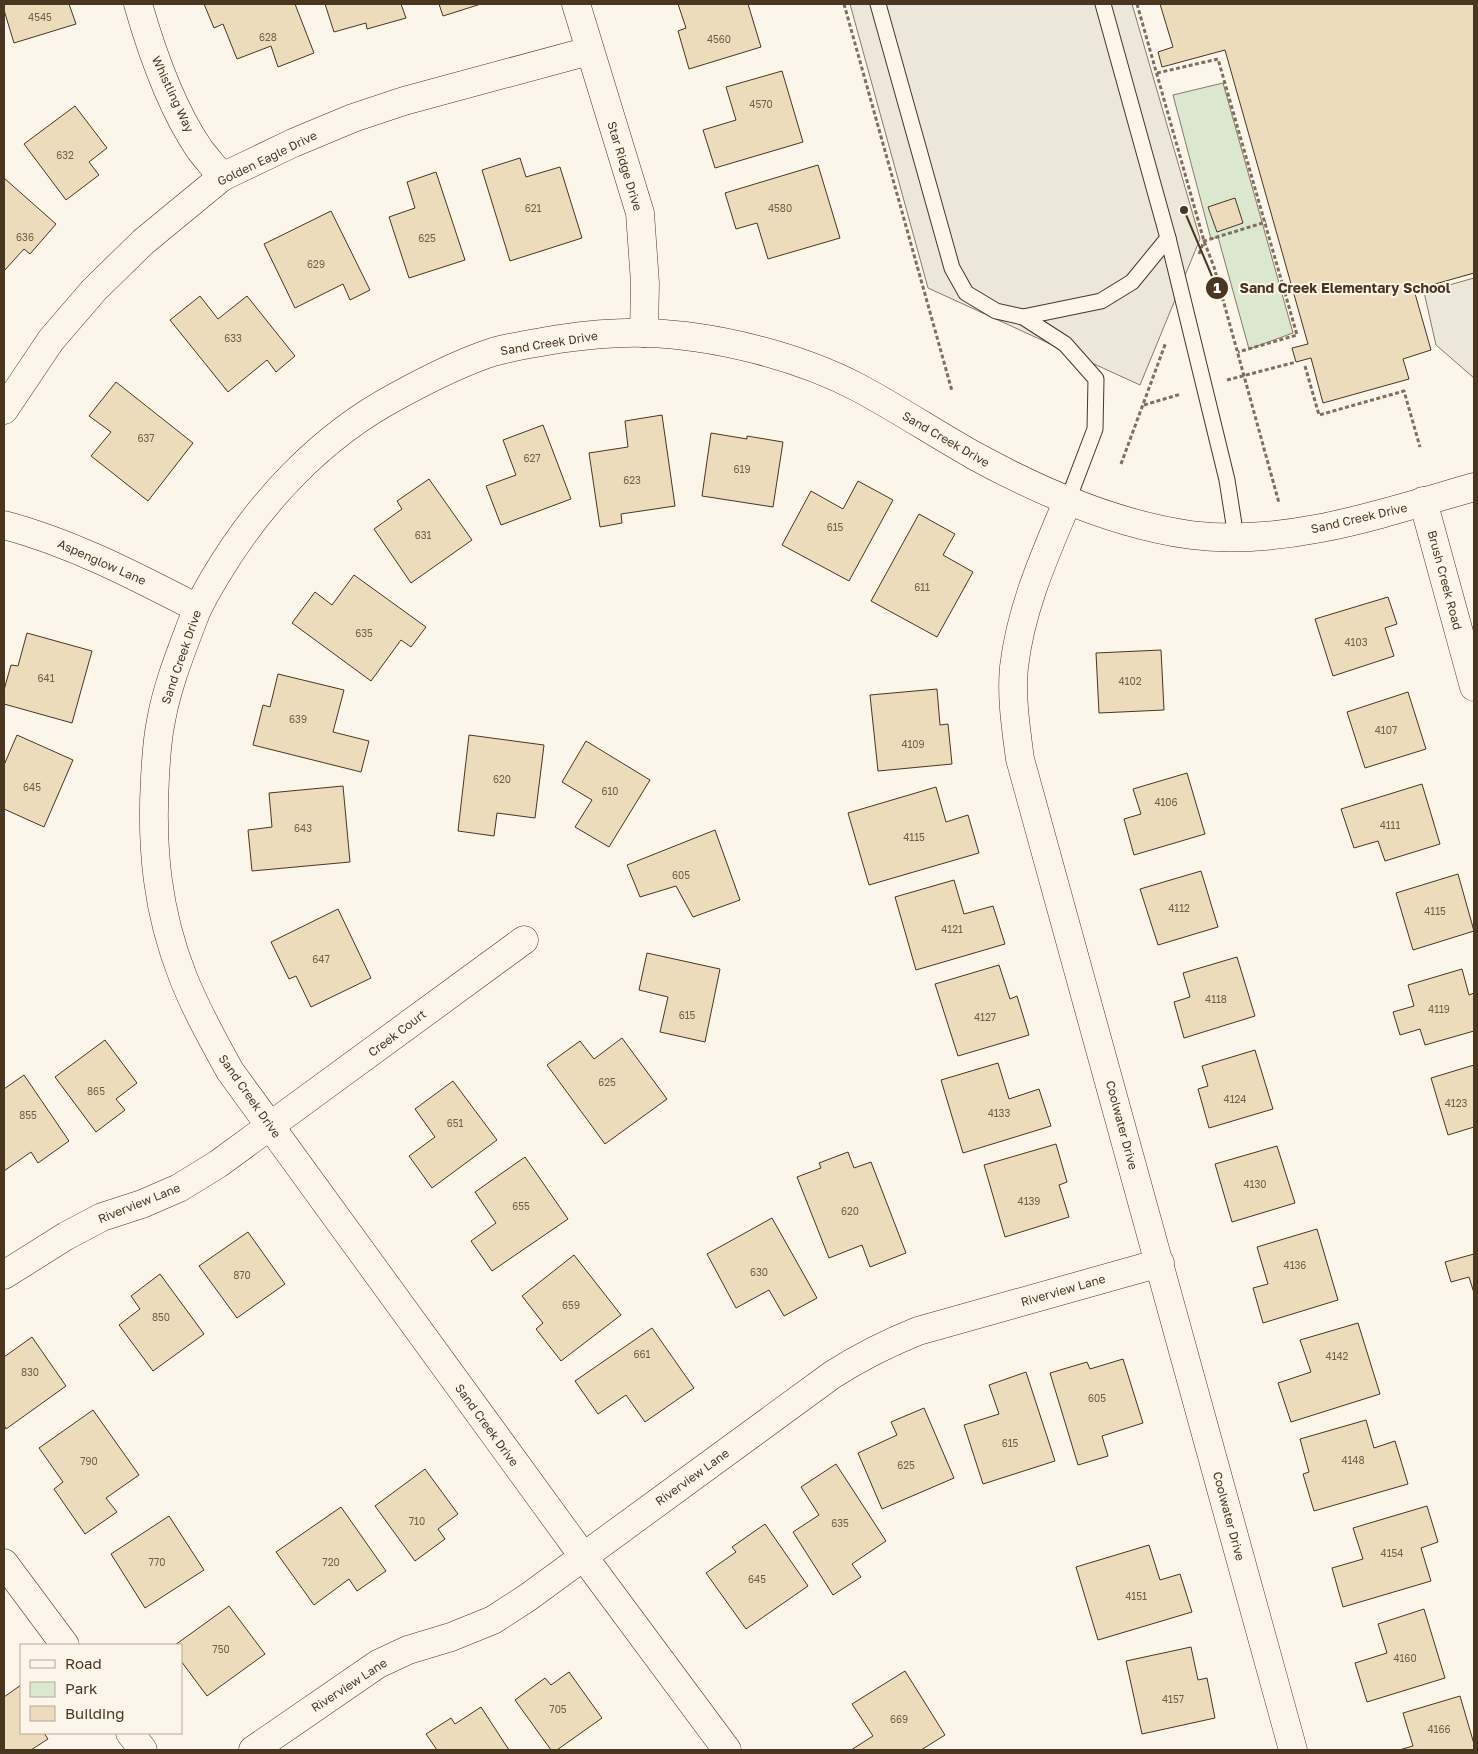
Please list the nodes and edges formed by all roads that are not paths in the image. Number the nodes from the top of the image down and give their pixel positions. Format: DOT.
graph roads {
  1 [pos="138,4"];
  2 [pos="576,4"];
  3 [pos="878,4"];
  4 [pos="1103,4"];
  5 [pos="589,51"];
  6 [pos="222,177"];
  7 [pos="1168,238"];
  8 [pos="1023,317"];
  9 [pos="644,332"];
  10 [pos="4,410"];
  11 [pos="1474,487"];
  12 [pos="1068,500"];
  13 [pos="1424,502"];
  14 [pos="4,525"];
  15 [pos="1236,537"];
  16 [pos="197,608"];
  17 [pos="1474,688"];
  18 [pos="524,940"];
  19 [pos="271,1126"];
  20 [pos="1160,1263"];
  21 [pos="4,1275"];
  22 [pos="583,1556"];
  23 [pos="4,1563"];
  24 [pos="64,1644"];
  25 [pos="131,1734"];
  26 [pos="143,1750"];
  27 [pos="253,1750"];
  28 [pos="727,1750"];
  29 [pos="1293,1750"];
  1 -- 6 [label="street, Whistling Way"];
  2 -- 5 [label="street, Star Ridge Drive"];
  3 -- 8 [label="lane"];
  4 -- 7 [label="lane"];
  5 -- 6 [label="street, Golden Eagle Drive"];
  5 -- 9 [label="street, Star Ridge Drive"];
  6 -- 10 [label="street, Golden Eagle Drive"];
  7 -- 8 [label="lane"];
  7 -- 15 [label="lane"];
  8 -- 12 [label="lane"];
  9 -- 12 [label="street, Sand Creek Drive"];
  9 -- 16 [label="street, Sand Creek Drive"];
  11 -- 13 [label="street, Sand Creek Drive"];
  12 -- 15 [label="street, Sand Creek Drive"];
  12 -- 20 [label="street, Coolwater Drive"];
  13 -- 15 [label="street, Sand Creek Drive"];
  13 -- 17 [label="street, Brush Creek Road"];
  14 -- 16 [label="street, Aspenglow Lane"];
  16 -- 19 [label="street, Sand Creek Drive"];
  18 -- 19 [label="street, Creek Court"];
  19 -- 21 [label="street, Riverview Lane"];
  19 -- 22 [label="street, Sand Creek Drive"];
  20 -- 22 [label="street, Riverview Lane"];
  20 -- 29 [label="street, Coolwater Drive"];
  22 -- 27 [label="street, Riverview Lane"];
  22 -- 28 [label="street, Sand Creek Drive"];
  23 -- 24 [label="street"];
  25 -- 26 [label="street"];
}
